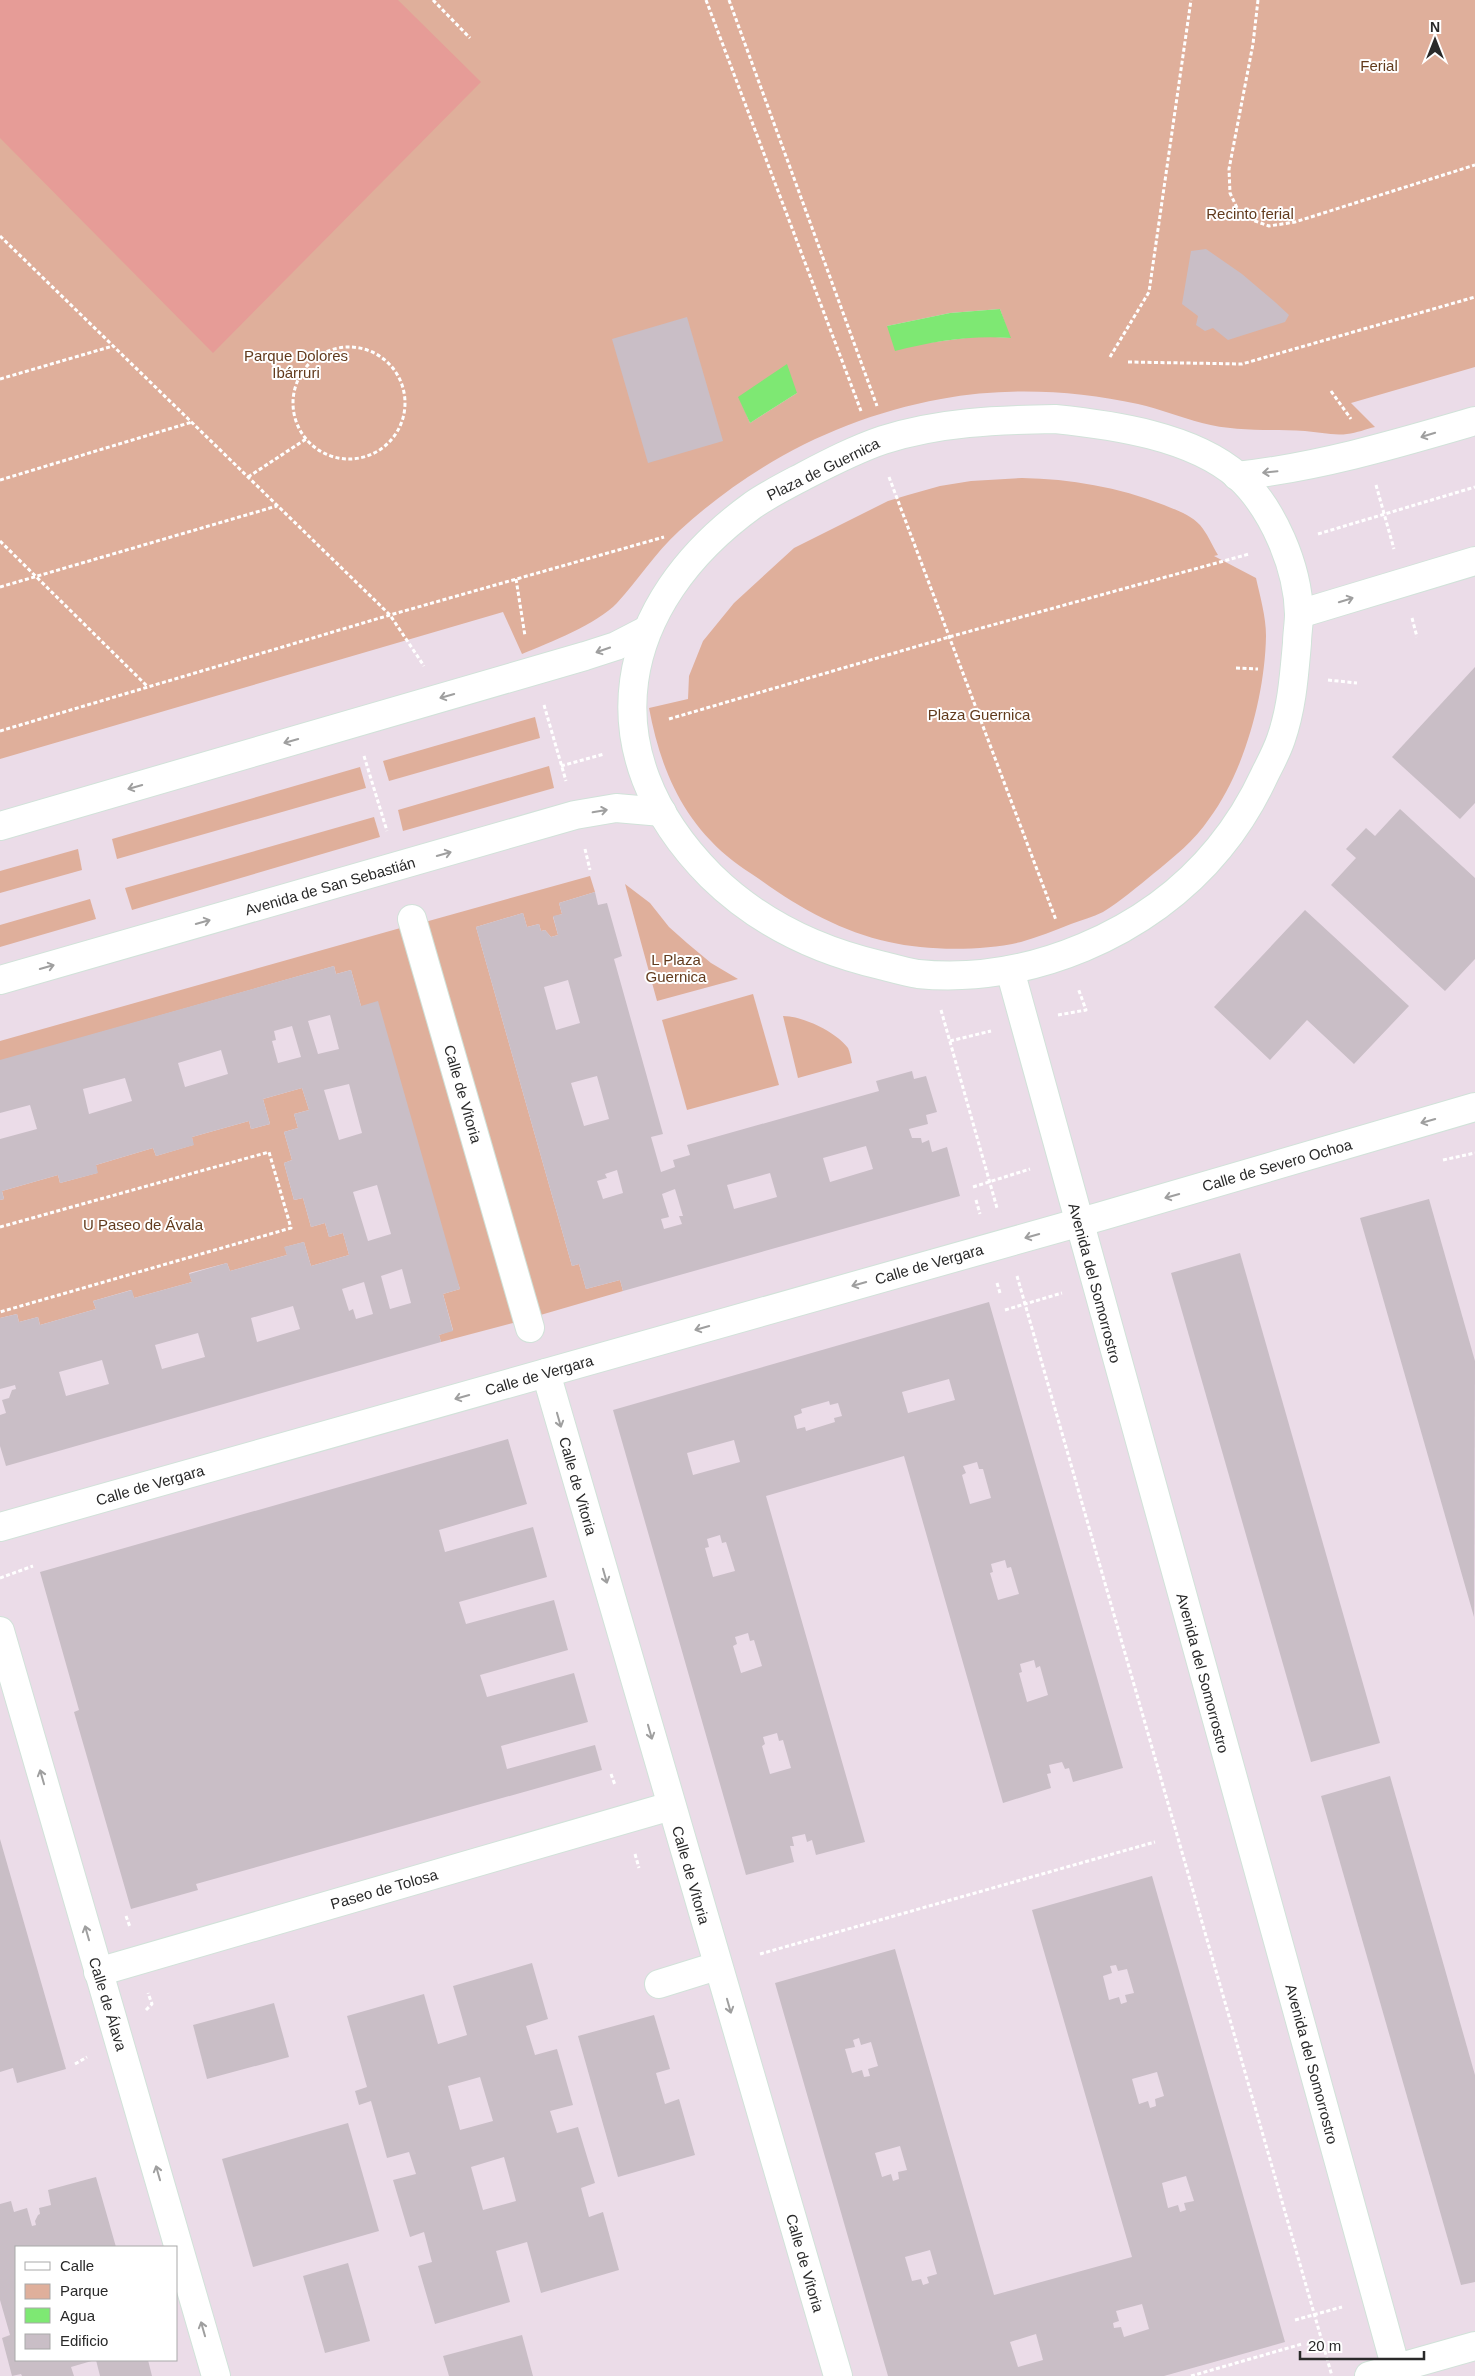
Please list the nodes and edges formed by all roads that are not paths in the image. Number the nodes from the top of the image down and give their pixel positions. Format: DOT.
graph roads {
  1 [pos="1475,421"];
  2 [pos="1237,476"];
  3 [pos="1475,561"];
  4 [pos="1299,614"];
  5 [pos="647,630"];
  6 [pos="662,812"];
  7 [pos="0,826"];
  8 [pos="412,918"];
  9 [pos="1010,970"];
  10 [pos="0,980"];
  11 [pos="1474,1113"];
  12 [pos="1079,1222"];
  13 [pos="530,1328"];
  14 [pos="546,1373"];
  15 [pos="0,1527"];
  16 [pos="0,1631"];
  17 [pos="671,1806"];
  18 [pos="717,1966"];
  19 [pos="98,1972"];
  20 [pos="660,1984"];
  21 [pos="1475,2346"];
  22 [pos="1397,2372"];
  23 [pos="216,2376"];
  24 [pos="838,2376"];
  25 [pos="1369,2376"];
  1 -- 2 [label="street, one-way"];
  2 -- 4 [label="street, Plaza de Guernica"];
  2 -- 5 [label="street, Plaza de Guernica"];
  4 -- 3 [label="street, one-way"];
  4 -- 9 [label="street, Plaza de Guernica"];
  5 -- 6 [label="street, Plaza de Guernica"];
  5 -- 7 [label="street, one-way"];
  6 -- 9 [label="street, Plaza de Guernica"];
  10 -- 6 [label="street, Avenida de San Sebastián, one-way"];
  8 -- 13 [label="street, Calle de Vitoria"];
  9 -- 12 [label="street, Avenida del Somorrostro"];
  11 -- 12 [label="street, Calle de Severo Ochoa, one-way"];
  12 -- 14 [label="street, Calle de Vergara, one-way"];
  12 -- 22 [label="street, Avenida del Somorrostro"];
  14 -- 15 [label="street, Calle de Vergara, one-way"];
  14 -- 17 [label="street, Calle de Vitoria, one-way"];
  19 -- 16 [label="street, Calle de Álava, one-way"];
  17 -- 18 [label="street, Calle de Vitoria"];
  17 -- 19 [label="street, Paseo de Tolosa"];
  18 -- 20 [label="street"];
  18 -- 24 [label="street, Calle de Vitoria, one-way"];
  23 -- 19 [label="street, Calle de Álava, one-way"];
  21 -- 22 [label="street"];
  22 -- 25 [label="street"];
}
